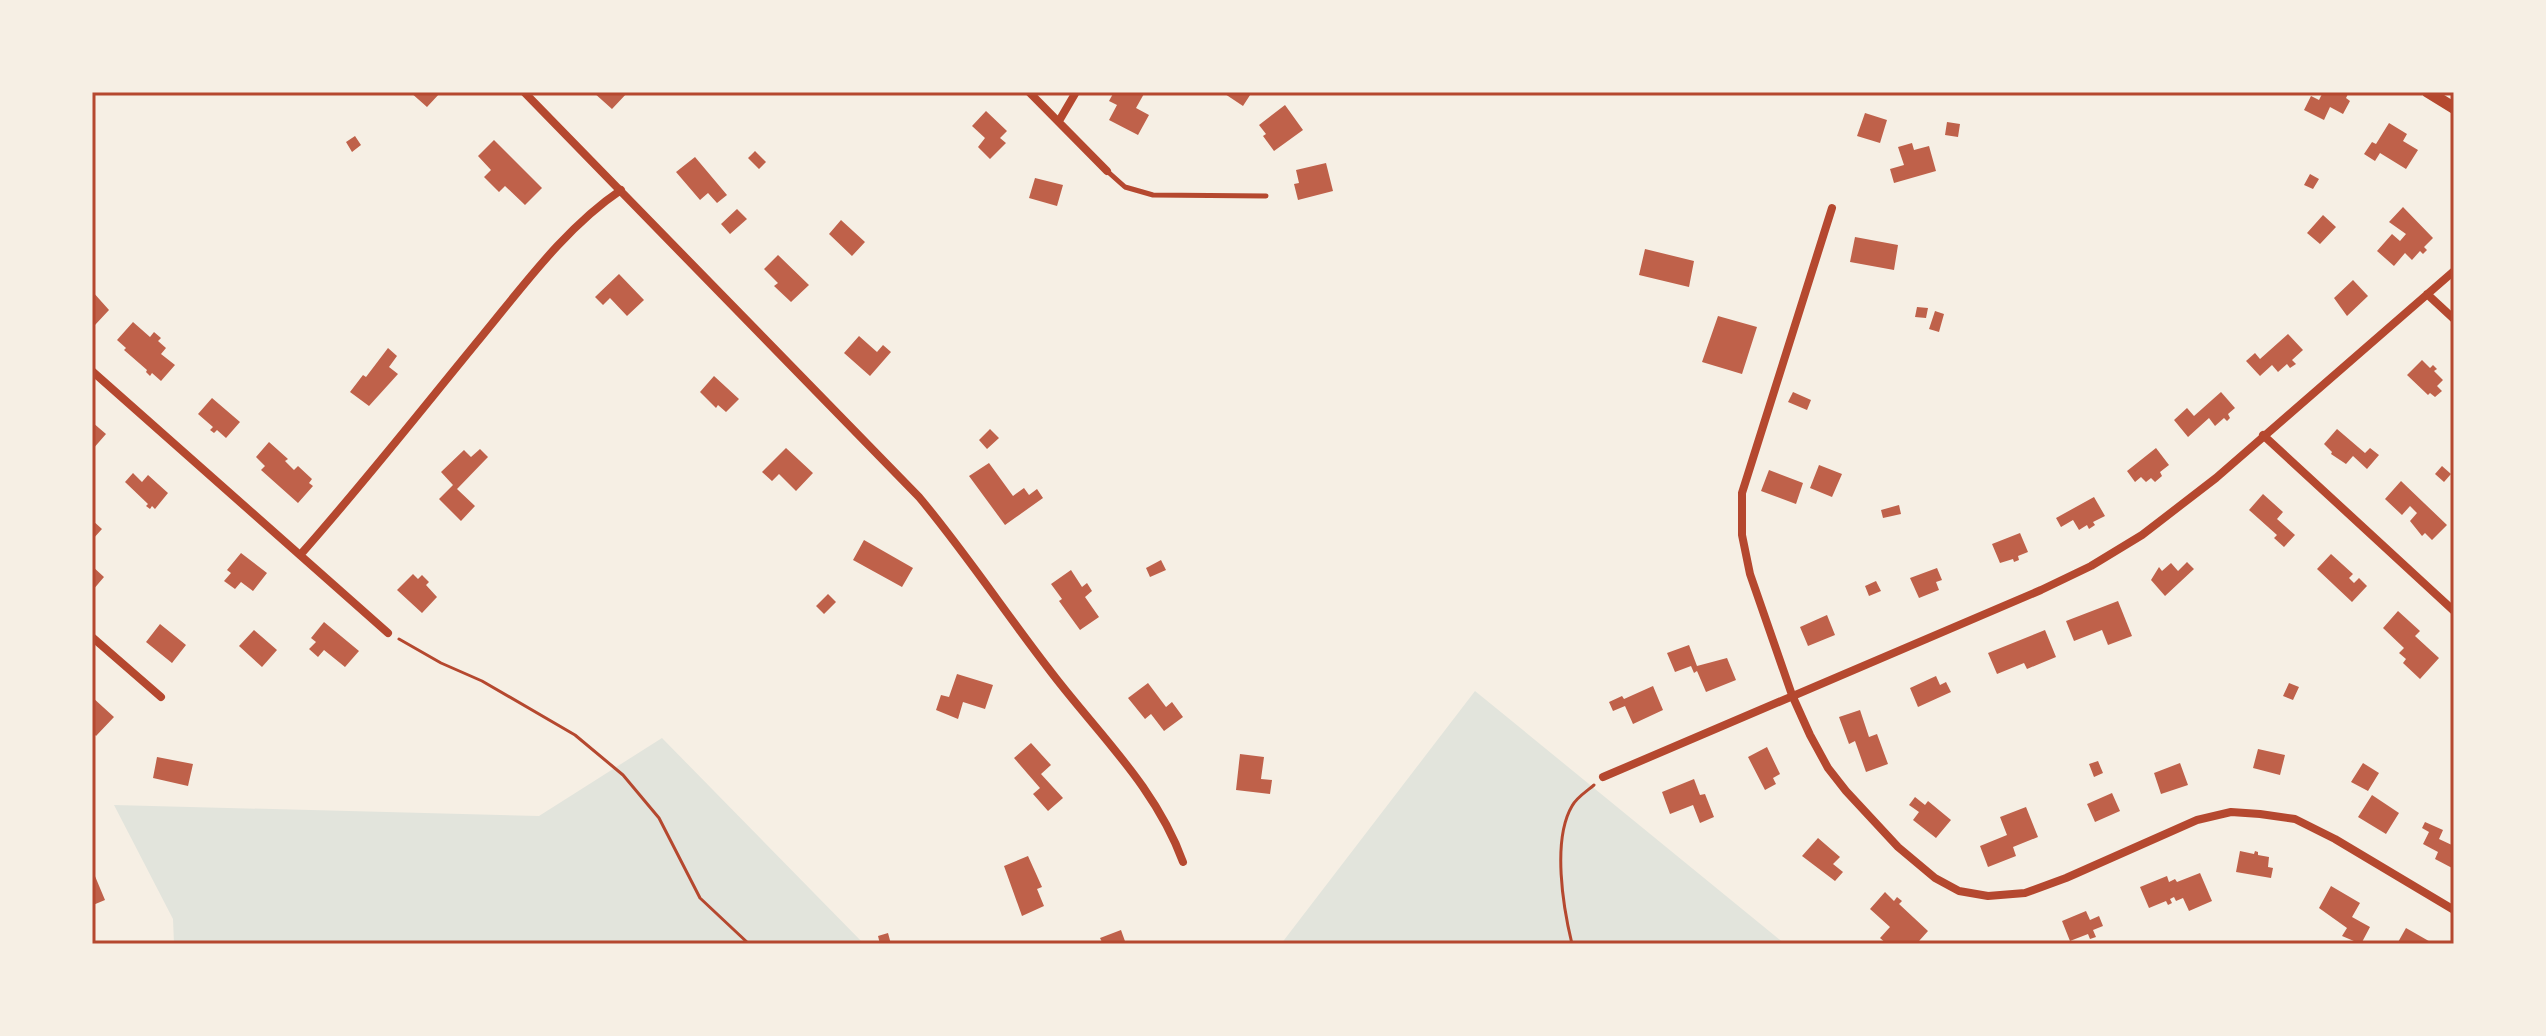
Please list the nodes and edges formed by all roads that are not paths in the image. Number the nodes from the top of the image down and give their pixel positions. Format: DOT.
graph roads {
  1 [pos="524,92"];
  2 [pos="1029,92"];
  3 [pos="1076,92"];
  4 [pos="2428,92"];
  5 [pos="2454,108"];
  6 [pos="1059,121"];
  7 [pos="1107,171"];
  8 [pos="621,190"];
  9 [pos="1266,196"];
  10 [pos="1832,208"];
  11 [pos="2454,271"];
  12 [pos="2427,294"];
  13 [pos="2454,319"];
  14 [pos="92,371"];
  15 [pos="2263,435"];
  16 [pos="301,554"];
  17 [pos="2454,611"];
  18 [pos="388,633"];
  19 [pos="92,637"];
  20 [pos="1792,695"];
  21 [pos="161,697"];
  22 [pos="1603,777"];
  23 [pos="1183,862"];
  24 [pos="2454,910"];
  1 -- 8 [label="street"];
  2 -- 6 [label="street"];
  3 -- 6 [label="street"];
  4 -- 5 [label="street"];
  6 -- 7 [label="street"];
  7 -- 9 [label="lane"];
  8 -- 16 [label="street"];
  8 -- 23 [label="street"];
  10 -- 20 [label="street"];
  11 -- 12 [label="street"];
  12 -- 13 [label="street"];
  12 -- 15 [label="street"];
  14 -- 16 [label="street"];
  15 -- 17 [label="street"];
  15 -- 20 [label="street"];
  16 -- 18 [label="street"];
  19 -- 21 [label="street"];
  20 -- 22 [label="street"];
  20 -- 24 [label="street"];
}
